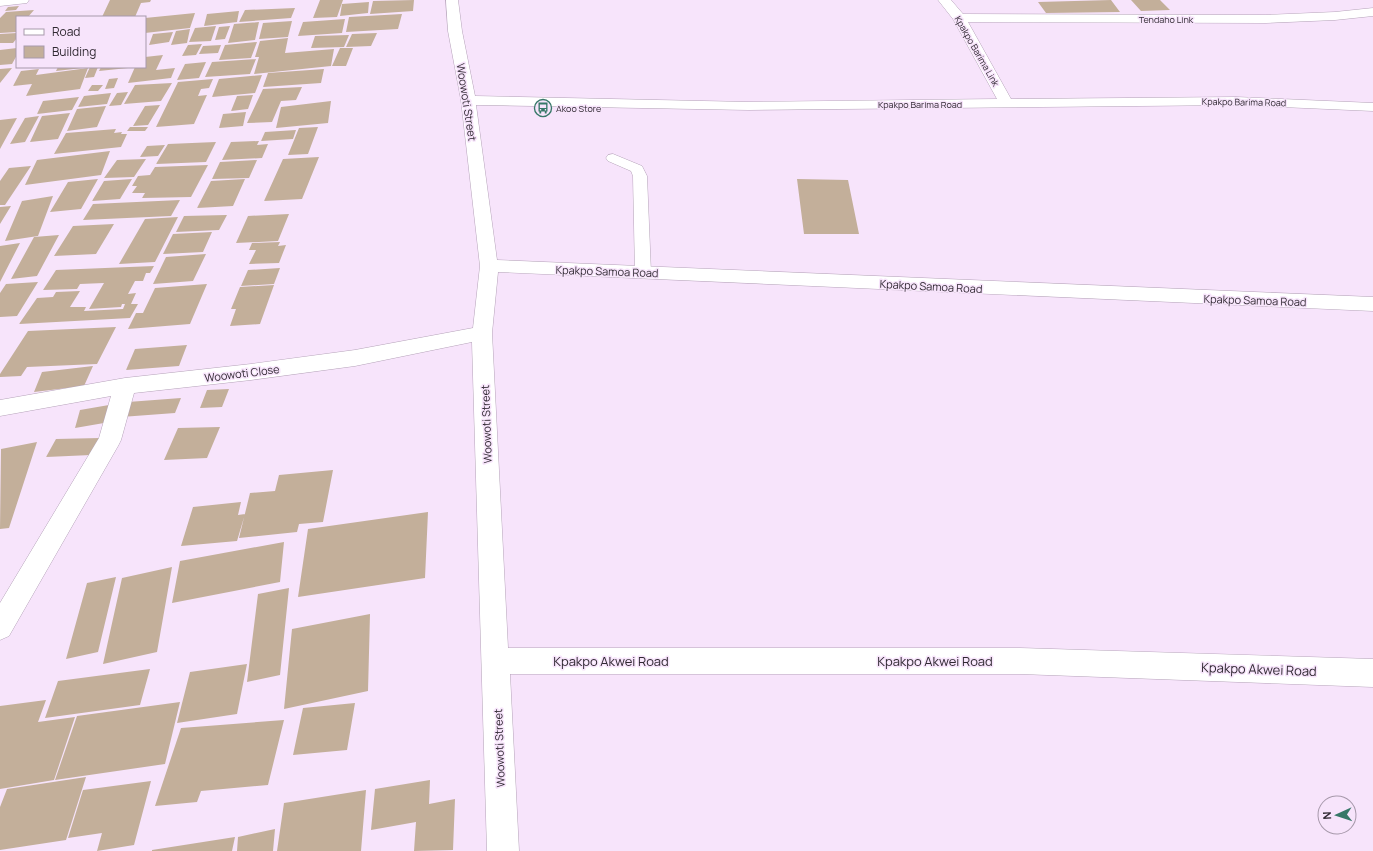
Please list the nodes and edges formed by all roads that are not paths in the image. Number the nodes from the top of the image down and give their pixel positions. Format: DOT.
graph roads {
  1 [pos="23,0"];
  2 [pos="452,0"];
  3 [pos="944,0"];
  4 [pos="0,2"];
  5 [pos="1373,12"];
  6 [pos="960,18"];
  7 [pos="468,100"];
  8 [pos="1007,104"];
  9 [pos="1373,107"];
  10 [pos="613,158"];
  11 [pos="489,266"];
  12 [pos="642,273"];
  13 [pos="1373,304"];
  14 [pos="482,333"];
  15 [pos="125,386"];
  16 [pos="0,408"];
  17 [pos="0,627"];
  18 [pos="496,661"];
  19 [pos="1373,673"];
  20 [pos="503,851"];
  1 -- 4 [label="street"];
  2 -- 7 [label="street, Woowoti Street"];
  3 -- 6 [label="street, Kpakpo Barima Link"];
  5 -- 6 [label="street, Tendaho Link"];
  6 -- 8 [label="street, Kpakpo Barima Link"];
  7 -- 8 [label="street, Kpakpo Barima Road"];
  7 -- 11 [label="street, Woowoti Street"];
  8 -- 9 [label="street, Kpakpo Barima Road"];
  10 -- 12 [label="lane"];
  11 -- 12 [label="street, Kpakpo Samoa Road"];
  11 -- 14 [label="street, Woowoti Street"];
  12 -- 13 [label="street, Kpakpo Samoa Road"];
  14 -- 15 [label="street, Woowoti Close"];
  14 -- 18 [label="street, Woowoti Street"];
  15 -- 16 [label="street, Woowoti Close"];
  15 -- 17 [label="street"];
  18 -- 19 [label="street, Kpakpo Akwei Road"];
  18 -- 20 [label="street, Woowoti Street"];
}
